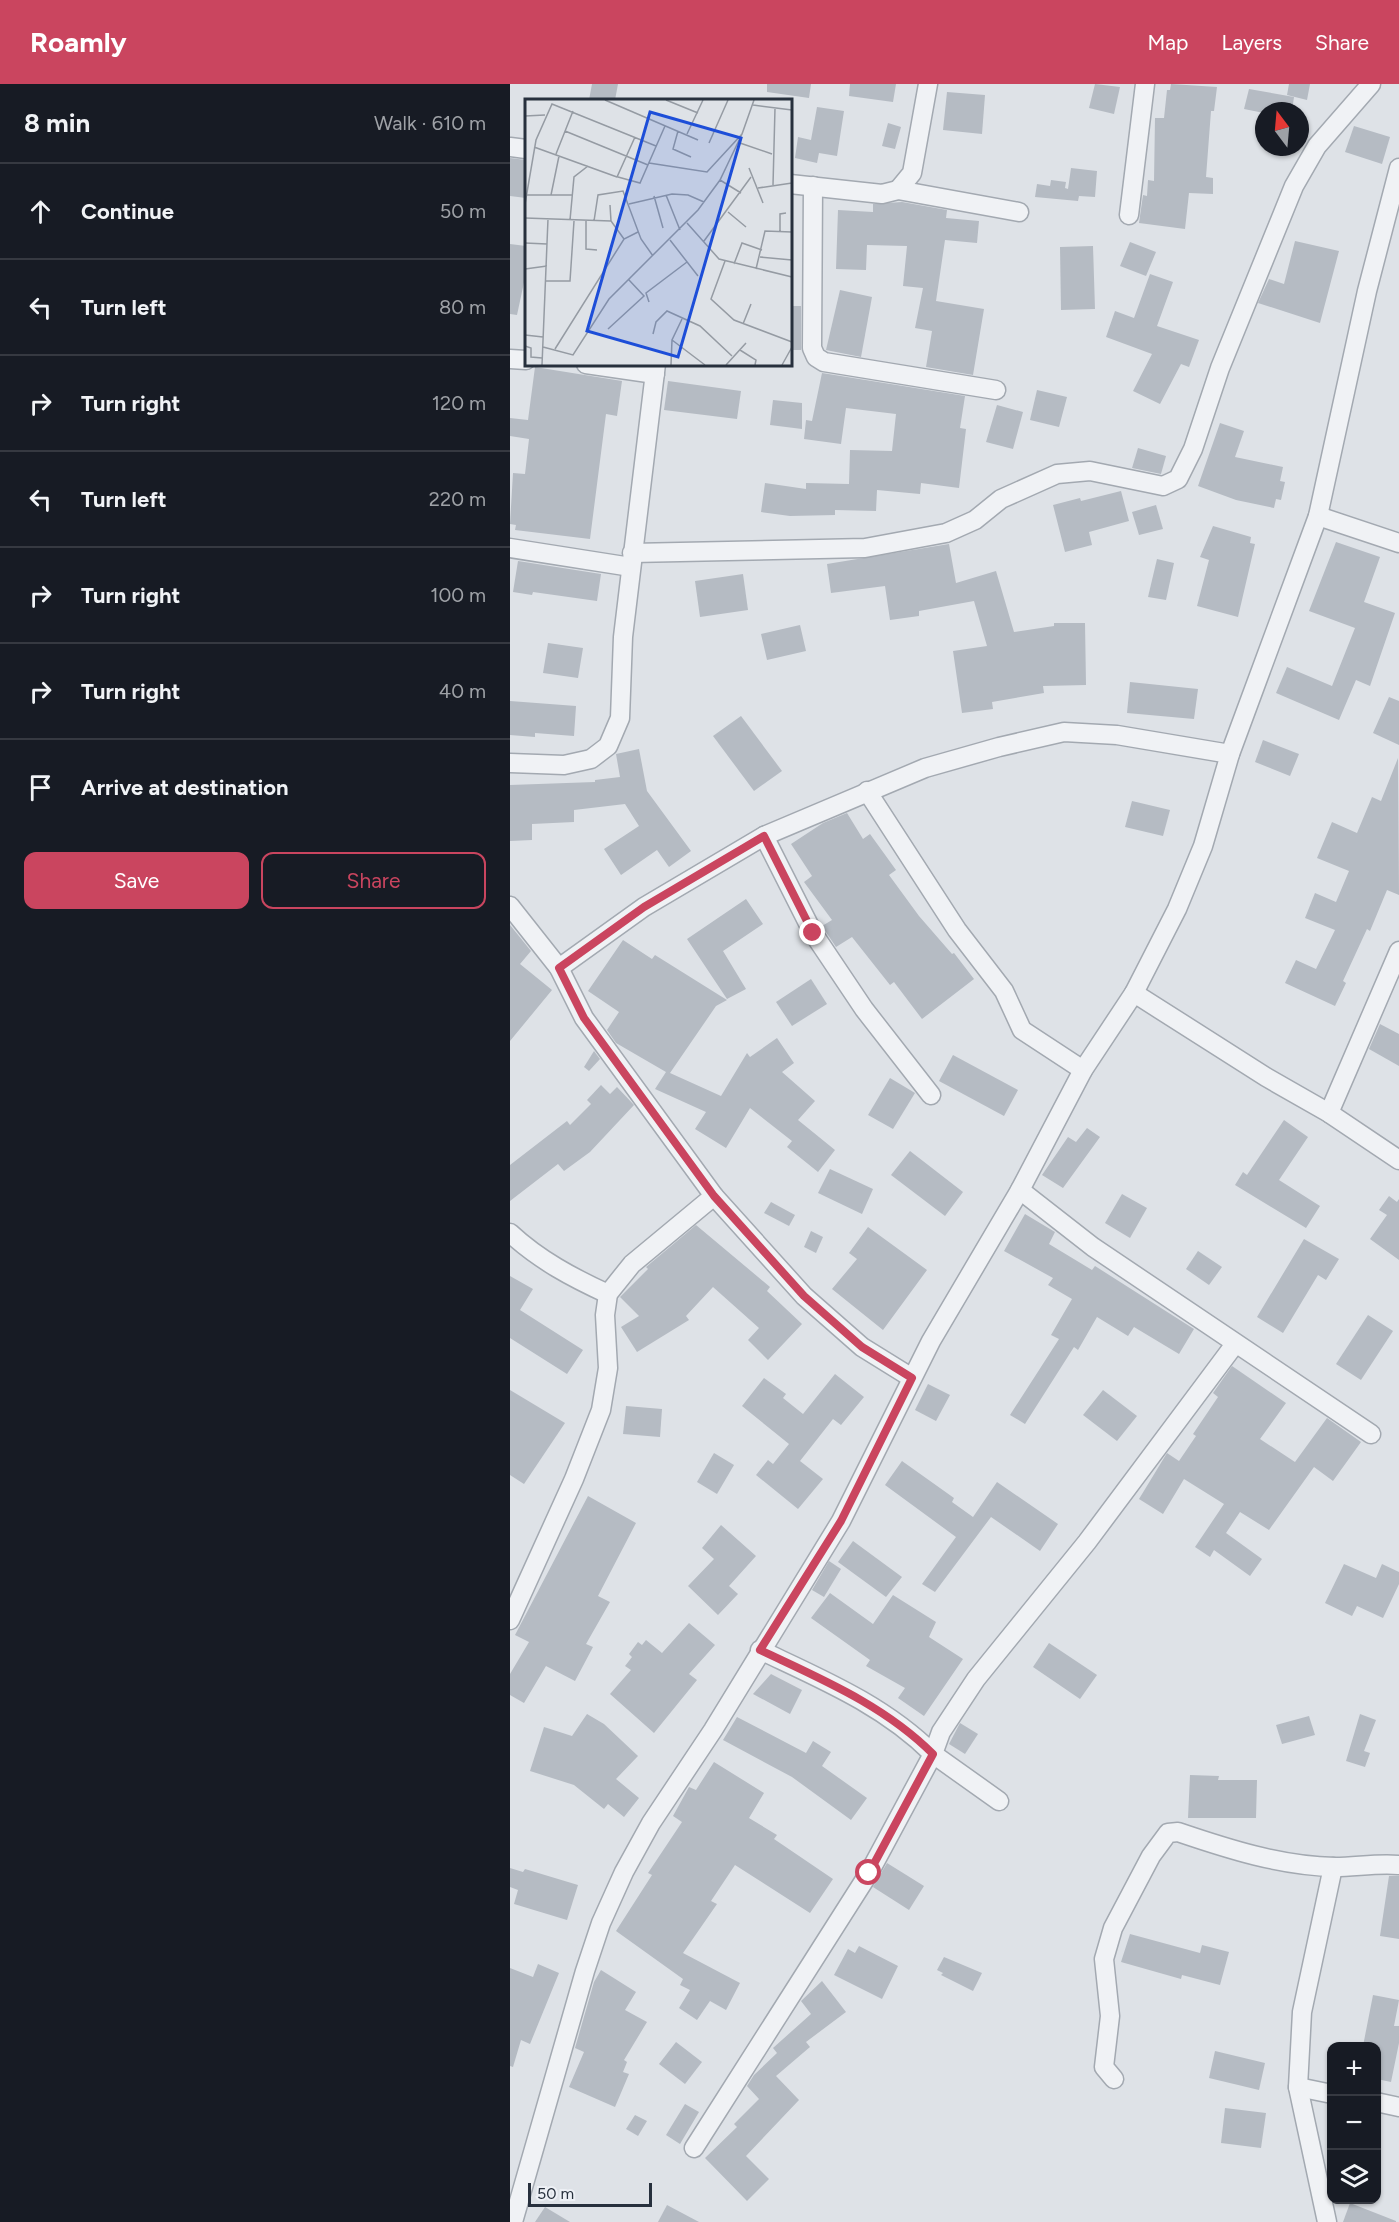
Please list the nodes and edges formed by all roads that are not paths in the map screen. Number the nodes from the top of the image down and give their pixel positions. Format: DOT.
graph roads {
  1 [pos="928,84"];
  2 [pos="1145,84"];
  3 [pos="1371,84"];
  4 [pos="510,147"];
  5 [pos="525,149"];
  6 [pos="1399,168"];
  7 [pos="792,183"];
  8 [pos="813,186"];
  9 [pos="898,190"];
  10 [pos="1018,212"];
  11 [pos="1129,215"];
  12 [pos="510,358"];
  13 [pos="525,360"];
  14 [pos="614,366"];
  15 [pos="656,369"];
  16 [pos="996,390"];
  17 [pos="1318,516"];
  18 [pos="1399,543"];
  19 [pos="510,548"];
  20 [pos="632,560"];
  21 [pos="1230,754"];
  22 [pos="510,763"];
  23 [pos="867,792"];
  24 [pos="764,836"];
  25 [pos="510,906"];
  26 [pos="1399,951"];
  27 [pos="559,968"];
  28 [pos="1134,993"];
  29 [pos="1083,1070"];
  30 [pos="931,1095"];
  31 [pos="1329,1113"];
  32 [pos="1399,1160"];
  33 [pos="1020,1190"];
  34 [pos="714,1196"];
  35 [pos="510,1233"];
  36 [pos="608,1294"];
  37 [pos="1235,1344"];
  38 [pos="912,1378"];
  39 [pos="1371,1434"];
  40 [pos="510,1620"];
  41 [pos="760,1650"];
  42 [pos="933,1754"];
  43 [pos="999,1801"];
  44 [pos="1399,1866"];
  45 [pos="1333,1867"];
  46 [pos="1114,2079"];
  47 [pos="1298,2087"];
  48 [pos="1327,2093"];
  49 [pos="1381,2103"];
  50 [pos="1399,2107"];
  51 [pos="694,2148"];
  52 [pos="513,2222"];
  53 [pos="1327,2222"];
  1 -- 9 [label="street"];
  2 -- 11 [label="street"];
  3 -- 20 [label="street"];
  4 -- 5 [label="street"];
  6 -- 17 [label="street"];
  7 -- 8 [label="street"];
  8 -- 9 [label="street"];
  8 -- 16 [label="street"];
  9 -- 10 [label="street"];
  12 -- 13 [label="street"];
  14 -- 15 [label="street"];
  15 -- 20 [label="street"];
  17 -- 18 [label="street"];
  17 -- 21 [label="street"];
  19 -- 20 [label="street"];
  20 -- 22 [label="street"];
  21 -- 23 [label="street"];
  21 -- 28 [label="street"];
  23 -- 24 [label="street"];
  23 -- 29 [label="street"];
  24 -- 27 [label="street"];
  24 -- 30 [label="street"];
  25 -- 27 [label="street"];
  26 -- 31 [label="street"];
  27 -- 34 [label="street"];
  28 -- 29 [label="street"];
  28 -- 31 [label="street"];
  29 -- 33 [label="street"];
  31 -- 32 [label="street"];
  33 -- 37 [label="street"];
  33 -- 38 [label="street"];
  34 -- 36 [label="street"];
  34 -- 38 [label="street"];
  35 -- 36 [label="street"];
  36 -- 40 [label="street"];
  37 -- 39 [label="street"];
  37 -- 42 [label="street"];
  38 -- 41 [label="street"];
  41 -- 42 [label="street"];
  41 -- 52 [label="street"];
  42 -- 43 [label="street"];
  42 -- 51 [label="street"];
  44 -- 45 [label="street"];
  45 -- 46 [label="street"];
  45 -- 47 [label="street"];
  47 -- 48 [label="street"];
  47 -- 53 [label="street"];
  49 -- 50 [label="street"];
}
